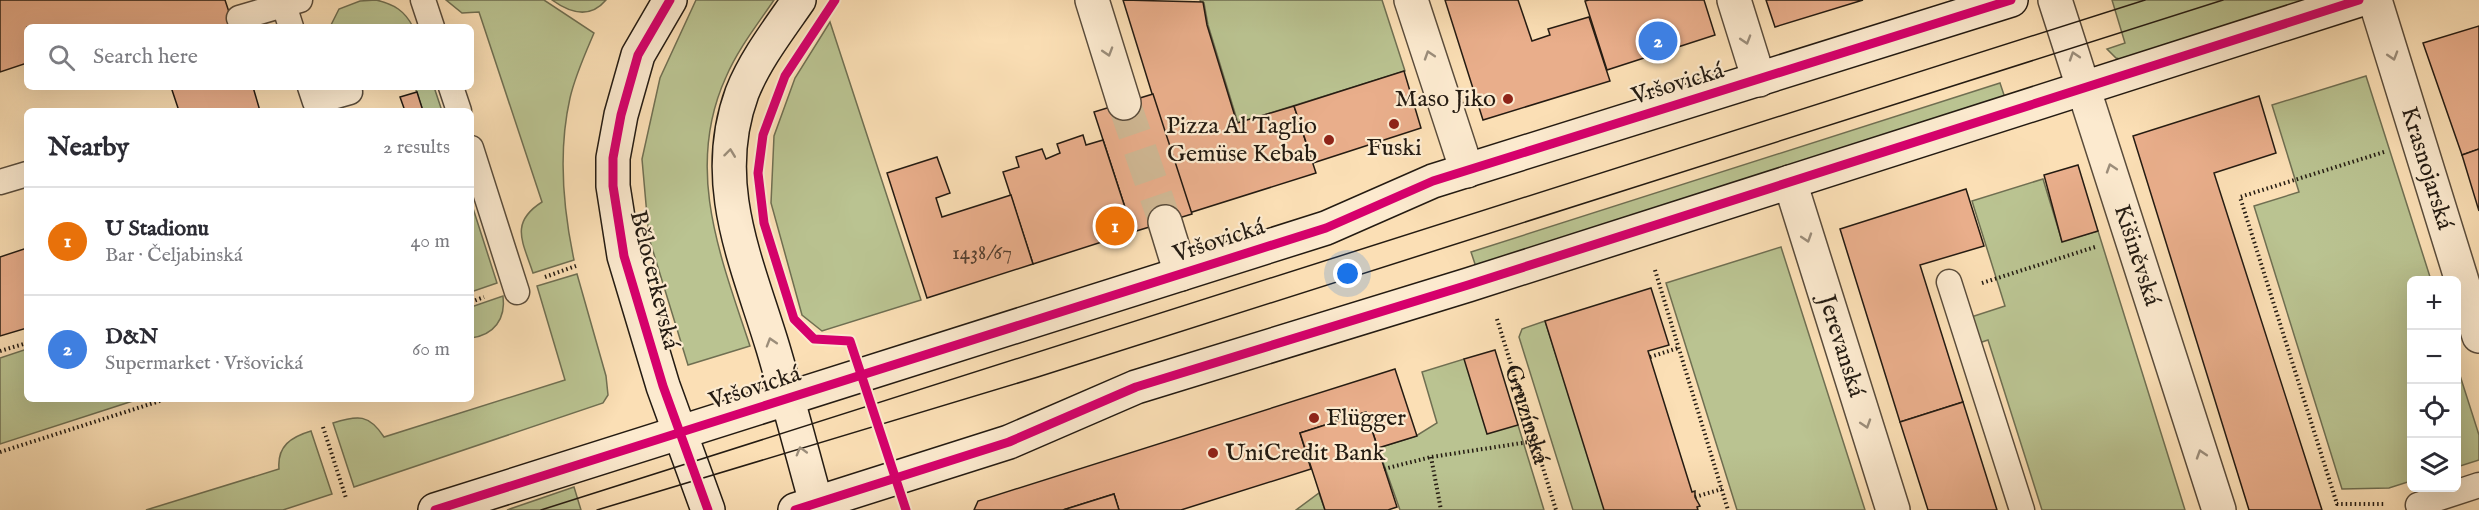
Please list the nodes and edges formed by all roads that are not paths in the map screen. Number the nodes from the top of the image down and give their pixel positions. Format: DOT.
graph roads {
  1 [pos="423,0"];
  2 [pos="670,0"];
  3 [pos="799,0"];
  4 [pos="1092,0"];
  5 [pos="1411,0"];
  6 [pos="1734,0"];
  7 [pos="2011,0"];
  8 [pos="2055,0"];
  9 [pos="2359,0"];
  10 [pos="2375,0"];
  11 [pos="292,11"];
  12 [pos="239,18"];
  13 [pos="431,24"];
  14 [pos="1759,80"];
  15 [pos="2085,89"];
  16 [pos="311,90"];
  17 [pos="452,90"];
  18 [pos="350,92"];
  19 [pos="1124,103"];
  20 [pos="458,108"];
  21 [pos="474,157"];
  22 [pos="1467,171"];
  23 [pos="24,175"];
  24 [pos="0,182"];
  25 [pos="1790,182"];
  26 [pos="1165,222"];
  27 [pos="1181,274"];
  28 [pos="1949,282"];
  29 [pos="517,292"];
  30 [pos="2479,336"];
  31 [pos="787,398"];
  32 [pos="680,432"];
  33 [pos="2479,485"];
  34 [pos="2418,505"];
  35 [pos="810,508"];
  36 [pos="435,510"];
  37 [pos="708,510"];
  38 [pos="1893,510"];
  39 [pos="2022,510"];
  40 [pos="2219,510"];
  1 -- 13 [label="lane"];
  2 -- 32 [label="main road, Bělocerkevská"];
  31 -- 3 [label="main road, one-way"];
  4 -- 19 [label="main road, one-way"];
  22 -- 5 [label="main road, one-way"];
  6 -- 14 [label="main road, one-way"];
  7 -- 14 [label="main road, Vršovická"];
  15 -- 8 [label="main road, Kišiněvská, one-way"];
  9 -- 15 [label="main road"];
  10 -- 30 [label="main road, Krasnojarská, one-way"];
  11 -- 12 [label="lane"];
  14 -- 22 [label="main road, Vršovická"];
  15 -- 25 [label="main road"];
  40 -- 15 [label="main road, Kišiněvská, one-way"];
  16 -- 18 [label="lane"];
  17 -- 20 [label="lane"];
  21 -- 29 [label="lane"];
  22 -- 27 [label="main road, Vršovická"];
  23 -- 24 [label="lane"];
  25 -- 35 [label="main road"];
  25 -- 38 [label="main road, Jerevanská, one-way"];
  26 -- 27 [label="main road"];
  27 -- 31 [label="main road, Vršovická"];
  28 -- 39 [label="lane"];
  31 -- 32 [label="main road, Vršovická"];
  35 -- 31 [label="main road, one-way"];
  32 -- 36 [label="main road, Vršovická"];
  32 -- 37 [label="main road, Bělocerkevská"];
  33 -- 34 [label="lane"];
}
